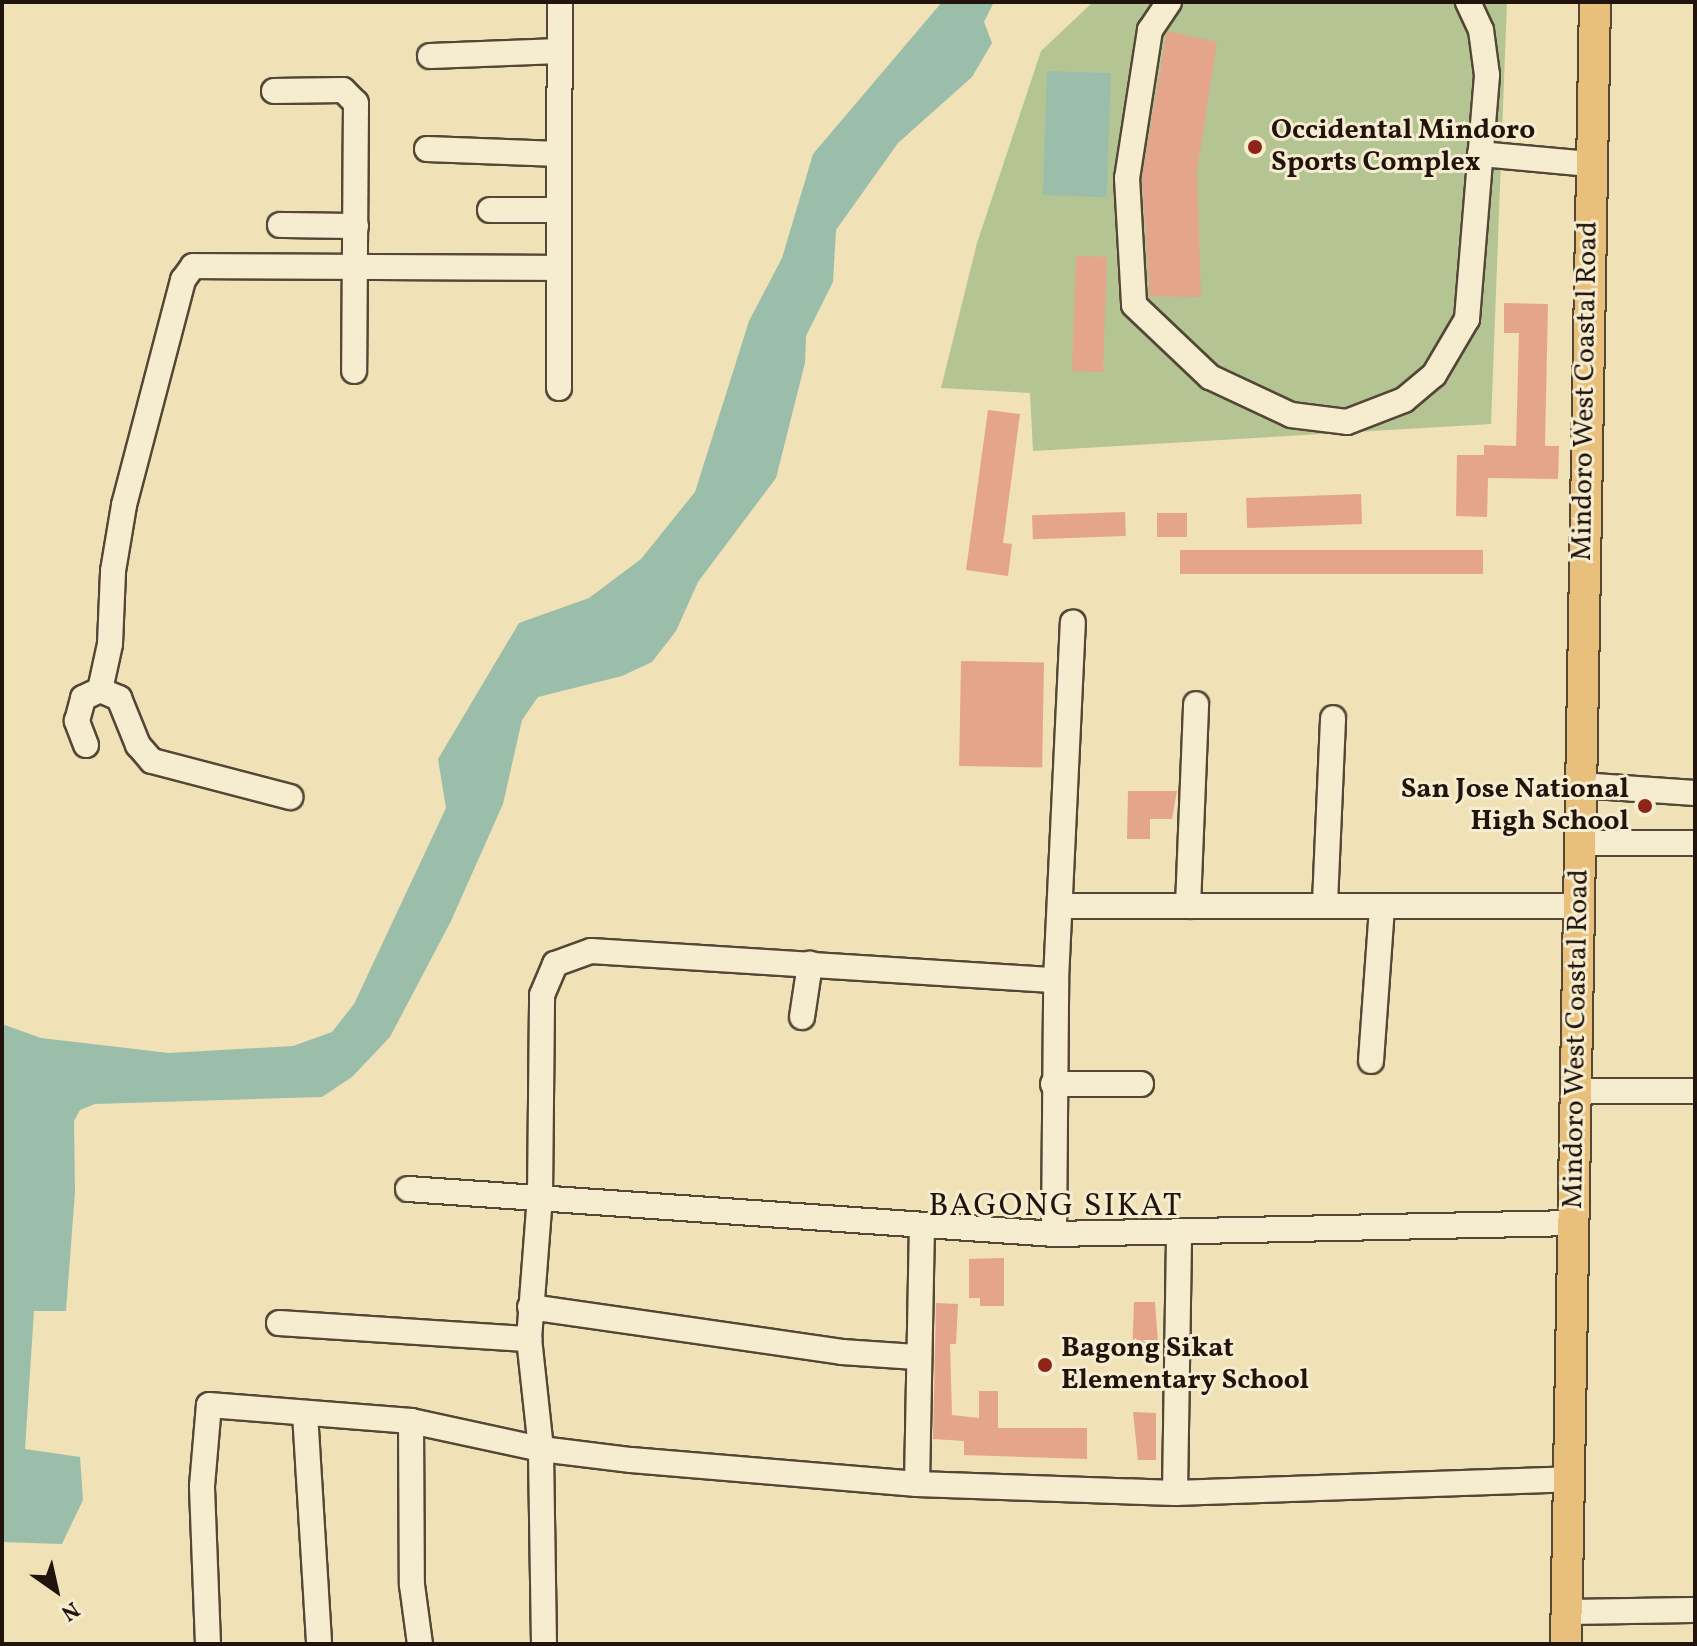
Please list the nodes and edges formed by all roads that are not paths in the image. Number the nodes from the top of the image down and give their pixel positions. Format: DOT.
graph roads {
  1 [pos="560,2"];
  2 [pos="1169,2"];
  3 [pos="1468,2"];
  4 [pos="1595,2"];
  5 [pos="560,51"];
  6 [pos="430,56"];
  7 [pos="274,91"];
  8 [pos="427,149"];
  9 [pos="559,154"];
  10 [pos="1480,154"];
  11 [pos="1589,164"];
  12 [pos="490,210"];
  13 [pos="559,210"];
  14 [pos="280,225"];
  15 [pos="356,226"];
  16 [pos="356,263"];
  17 [pos="559,268"];
  18 [pos="354,371"];
  19 [pos="559,388"];
  20 [pos="1073,622"];
  21 [pos="100,690"];
  22 [pos="1196,704"];
  23 [pos="1333,718"];
  24 [pos="86,745"];
  25 [pos="1580,785"];
  26 [pos="1695,793"];
  27 [pos="290,797"];
  28 [pos="1579,843"];
  29 [pos="1695,843"];
  30 [pos="1325,903"];
  31 [pos="1061,906"];
  32 [pos="1188,906"];
  33 [pos="1382,906"];
  34 [pos="1580,906"];
  35 [pos="810,964"];
  36 [pos="1056,980"];
  37 [pos="802,1017"];
  38 [pos="1371,1061"];
  39 [pos="1053,1084"];
  40 [pos="1141,1084"];
  41 [pos="1578,1091"];
  42 [pos="1695,1091"];
  43 [pos="408,1189"];
  44 [pos="540,1195"];
  45 [pos="1575,1223"];
  46 [pos="922,1229"];
  47 [pos="1179,1231"];
  48 [pos="1054,1234"];
  49 [pos="530,1307"];
  50 [pos="279,1323"];
  51 [pos="529,1339"];
  52 [pos="916,1357"];
  53 [pos="305,1413"];
  54 [pos="411,1421"];
  55 [pos="541,1449"];
  56 [pos="1570,1479"];
  57 [pos="917,1484"];
  58 [pos="1175,1493"];
  59 [pos="1695,1610"];
  60 [pos="1566,1612"];
  61 [pos="208,1644"];
  62 [pos="319,1644"];
  63 [pos="420,1644"];
  64 [pos="544,1644"];
  65 [pos="1566,1644"];
  1 -- 5 [label="street"];
  2 -- 10 [label="street"];
  3 -- 10 [label="street"];
  4 -- 11 [label="main road, Mindoro West Coastal Road"];
  5 -- 6 [label="street"];
  5 -- 9 [label="street"];
  7 -- 15 [label="street"];
  8 -- 9 [label="street"];
  9 -- 13 [label="street"];
  10 -- 11 [label="street"];
  11 -- 25 [label="main road, Mindoro West Coastal Road"];
  12 -- 13 [label="street"];
  13 -- 17 [label="street"];
  14 -- 15 [label="street"];
  15 -- 16 [label="street"];
  16 -- 17 [label="street"];
  16 -- 18 [label="street"];
  16 -- 21 [label="street"];
  17 -- 19 [label="street"];
  20 -- 31 [label="street"];
  21 -- 24 [label="street"];
  21 -- 27 [label="street"];
  22 -- 32 [label="street"];
  23 -- 30 [label="street"];
  25 -- 26 [label="street"];
  25 -- 28 [label="main road, Mindoro West Coastal Road"];
  28 -- 29 [label="street"];
  28 -- 34 [label="main road, Mindoro West Coastal Road"];
  30 -- 32 [label="street"];
  30 -- 33 [label="street"];
  31 -- 32 [label="street"];
  31 -- 36 [label="street"];
  33 -- 34 [label="street"];
  33 -- 38 [label="street"];
  34 -- 41 [label="main road, Mindoro West Coastal Road"];
  35 -- 36 [label="street"];
  35 -- 37 [label="street"];
  35 -- 44 [label="street"];
  36 -- 39 [label="street"];
  39 -- 40 [label="street"];
  39 -- 48 [label="street"];
  41 -- 42 [label="street"];
  41 -- 45 [label="main road, Mindoro West Coastal Road"];
  43 -- 44 [label="street"];
  44 -- 46 [label="street"];
  44 -- 49 [label="street"];
  45 -- 47 [label="street"];
  45 -- 56 [label="main road, Mindoro West Coastal Road"];
  46 -- 48 [label="street"];
  46 -- 52 [label="street"];
  47 -- 48 [label="street"];
  47 -- 58 [label="street"];
  49 -- 51 [label="street"];
  49 -- 52 [label="street"];
  50 -- 51 [label="street"];
  51 -- 55 [label="street"];
  52 -- 57 [label="street"];
  53 -- 54 [label="street"];
  53 -- 61 [label="street"];
  53 -- 62 [label="street"];
  54 -- 55 [label="street"];
  54 -- 63 [label="street"];
  55 -- 57 [label="street"];
  55 -- 64 [label="street"];
  56 -- 58 [label="street"];
  56 -- 60 [label="main road, Mindoro West Coastal Road"];
  57 -- 58 [label="street"];
  59 -- 60 [label="street"];
  60 -- 65 [label="main road, Mindoro West Coastal Road"];
}
